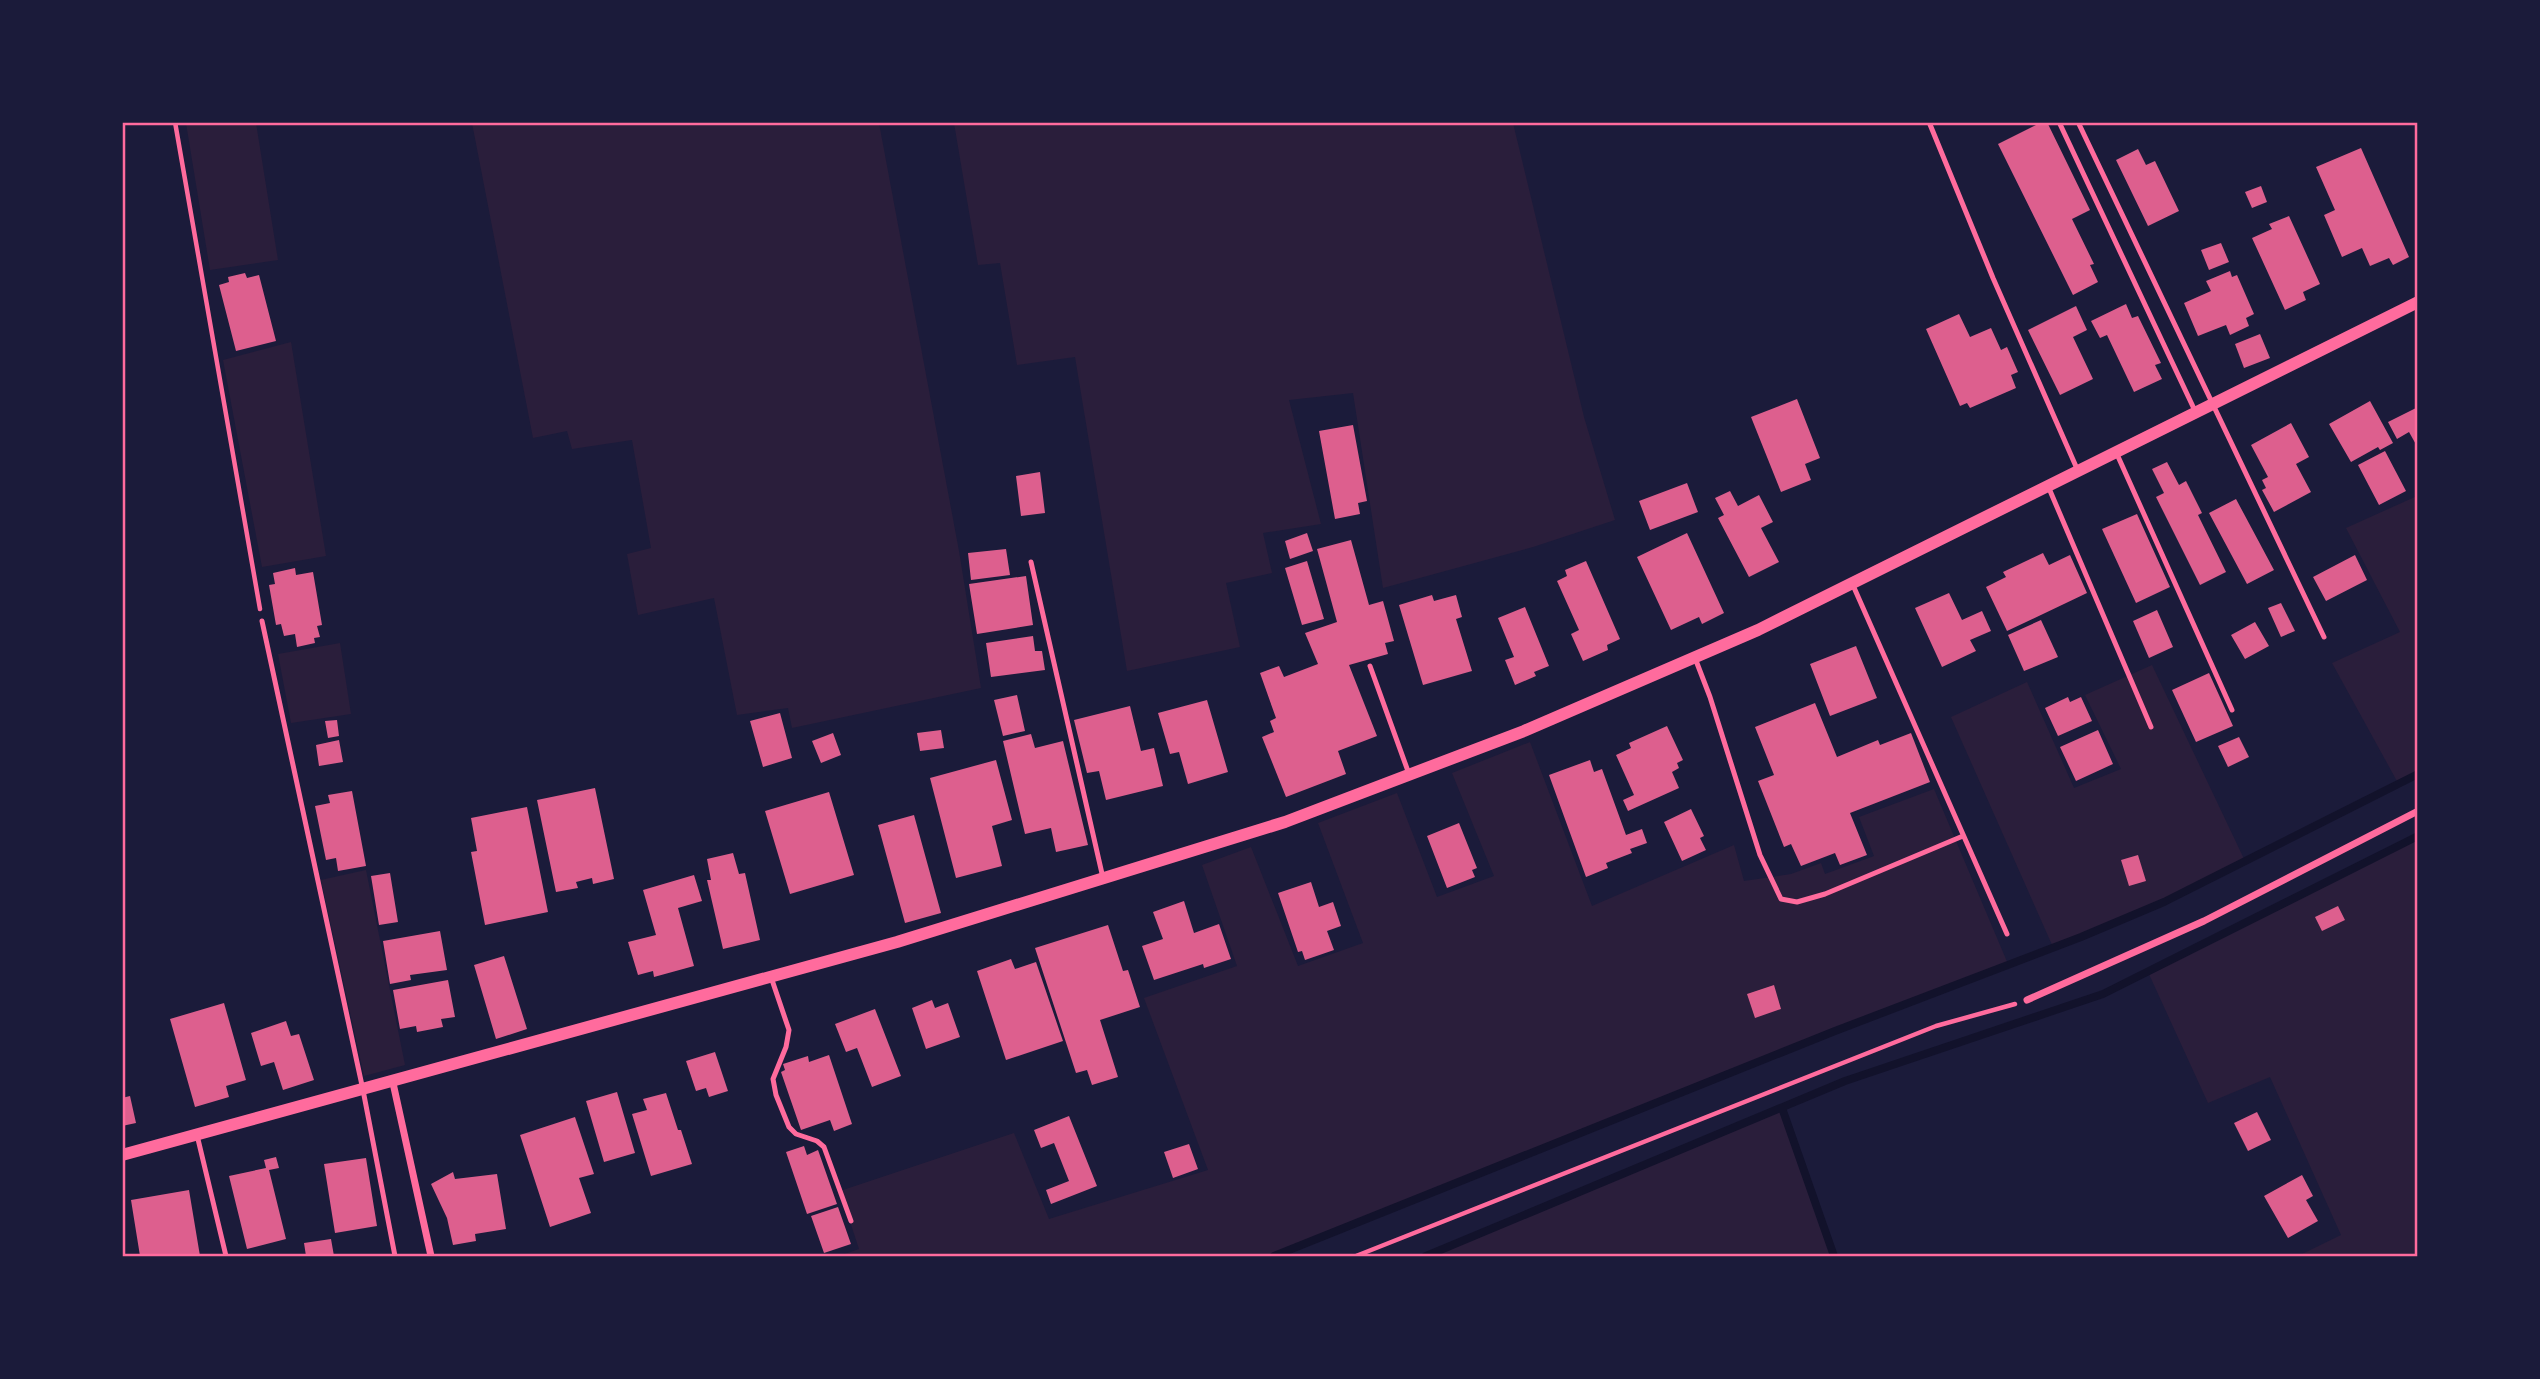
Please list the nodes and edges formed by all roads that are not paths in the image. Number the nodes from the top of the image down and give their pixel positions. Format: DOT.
graph roads {
  1 [pos="1929,122"];
  2 [pos="2059,122"];
  3 [pos="2078,122"];
  4 [pos="2417,302"];
  5 [pos="2212,405"];
  6 [pos="2196,413"];
  7 [pos="2116,452"];
  8 [pos="2078,471"];
  9 [pos="2048,486"];
  10 [pos="1031,562"];
  11 [pos="1852,583"];
  12 [pos="262,621"];
  13 [pos="2324,637"];
  14 [pos="1695,658"];
  15 [pos="1370,666"];
  16 [pos="2232,710"];
  17 [pos="2151,727"];
  18 [pos="1409,774"];
  19 [pos="2417,811"];
  20 [pos="1963,836"];
  21 [pos="1103,878"];
  22 [pos="2007,934"];
  23 [pos="771,977"];
  24 [pos="2027,1000"];
  25 [pos="393,1083"];
  26 [pos="363,1090"];
  27 [pos="197,1135"];
  28 [pos="122,1155"];
  29 [pos="851,1221"];
  30 [pos="226,1256"];
  31 [pos="395,1256"];
  32 [pos="431,1256"];
  1 -- 8 [label="lane"];
  2 -- 6 [label="lane"];
  3 -- 5 [label="lane"];
  4 -- 5 [label="street"];
  5 -- 6 [label="street"];
  5 -- 13 [label="lane"];
  6 -- 7 [label="street"];
  7 -- 8 [label="street"];
  7 -- 16 [label="lane"];
  8 -- 9 [label="street"];
  9 -- 11 [label="street"];
  9 -- 17 [label="lane"];
  10 -- 21 [label="lane"];
  11 -- 14 [label="street"];
  11 -- 20 [label="lane"];
  12 -- 26 [label="lane"];
  14 -- 18 [label="street"];
  14 -- 20 [label="lane"];
  15 -- 18 [label="lane"];
  18 -- 21 [label="street"];
  19 -- 24 [label="street"];
  20 -- 22 [label="lane"];
  21 -- 23 [label="street"];
  23 -- 25 [label="street"];
  23 -- 29 [label="lane"];
  25 -- 26 [label="street"];
  25 -- 32 [label="street"];
  26 -- 27 [label="street"];
  26 -- 31 [label="lane"];
  27 -- 28 [label="street"];
  27 -- 30 [label="lane"];
}
